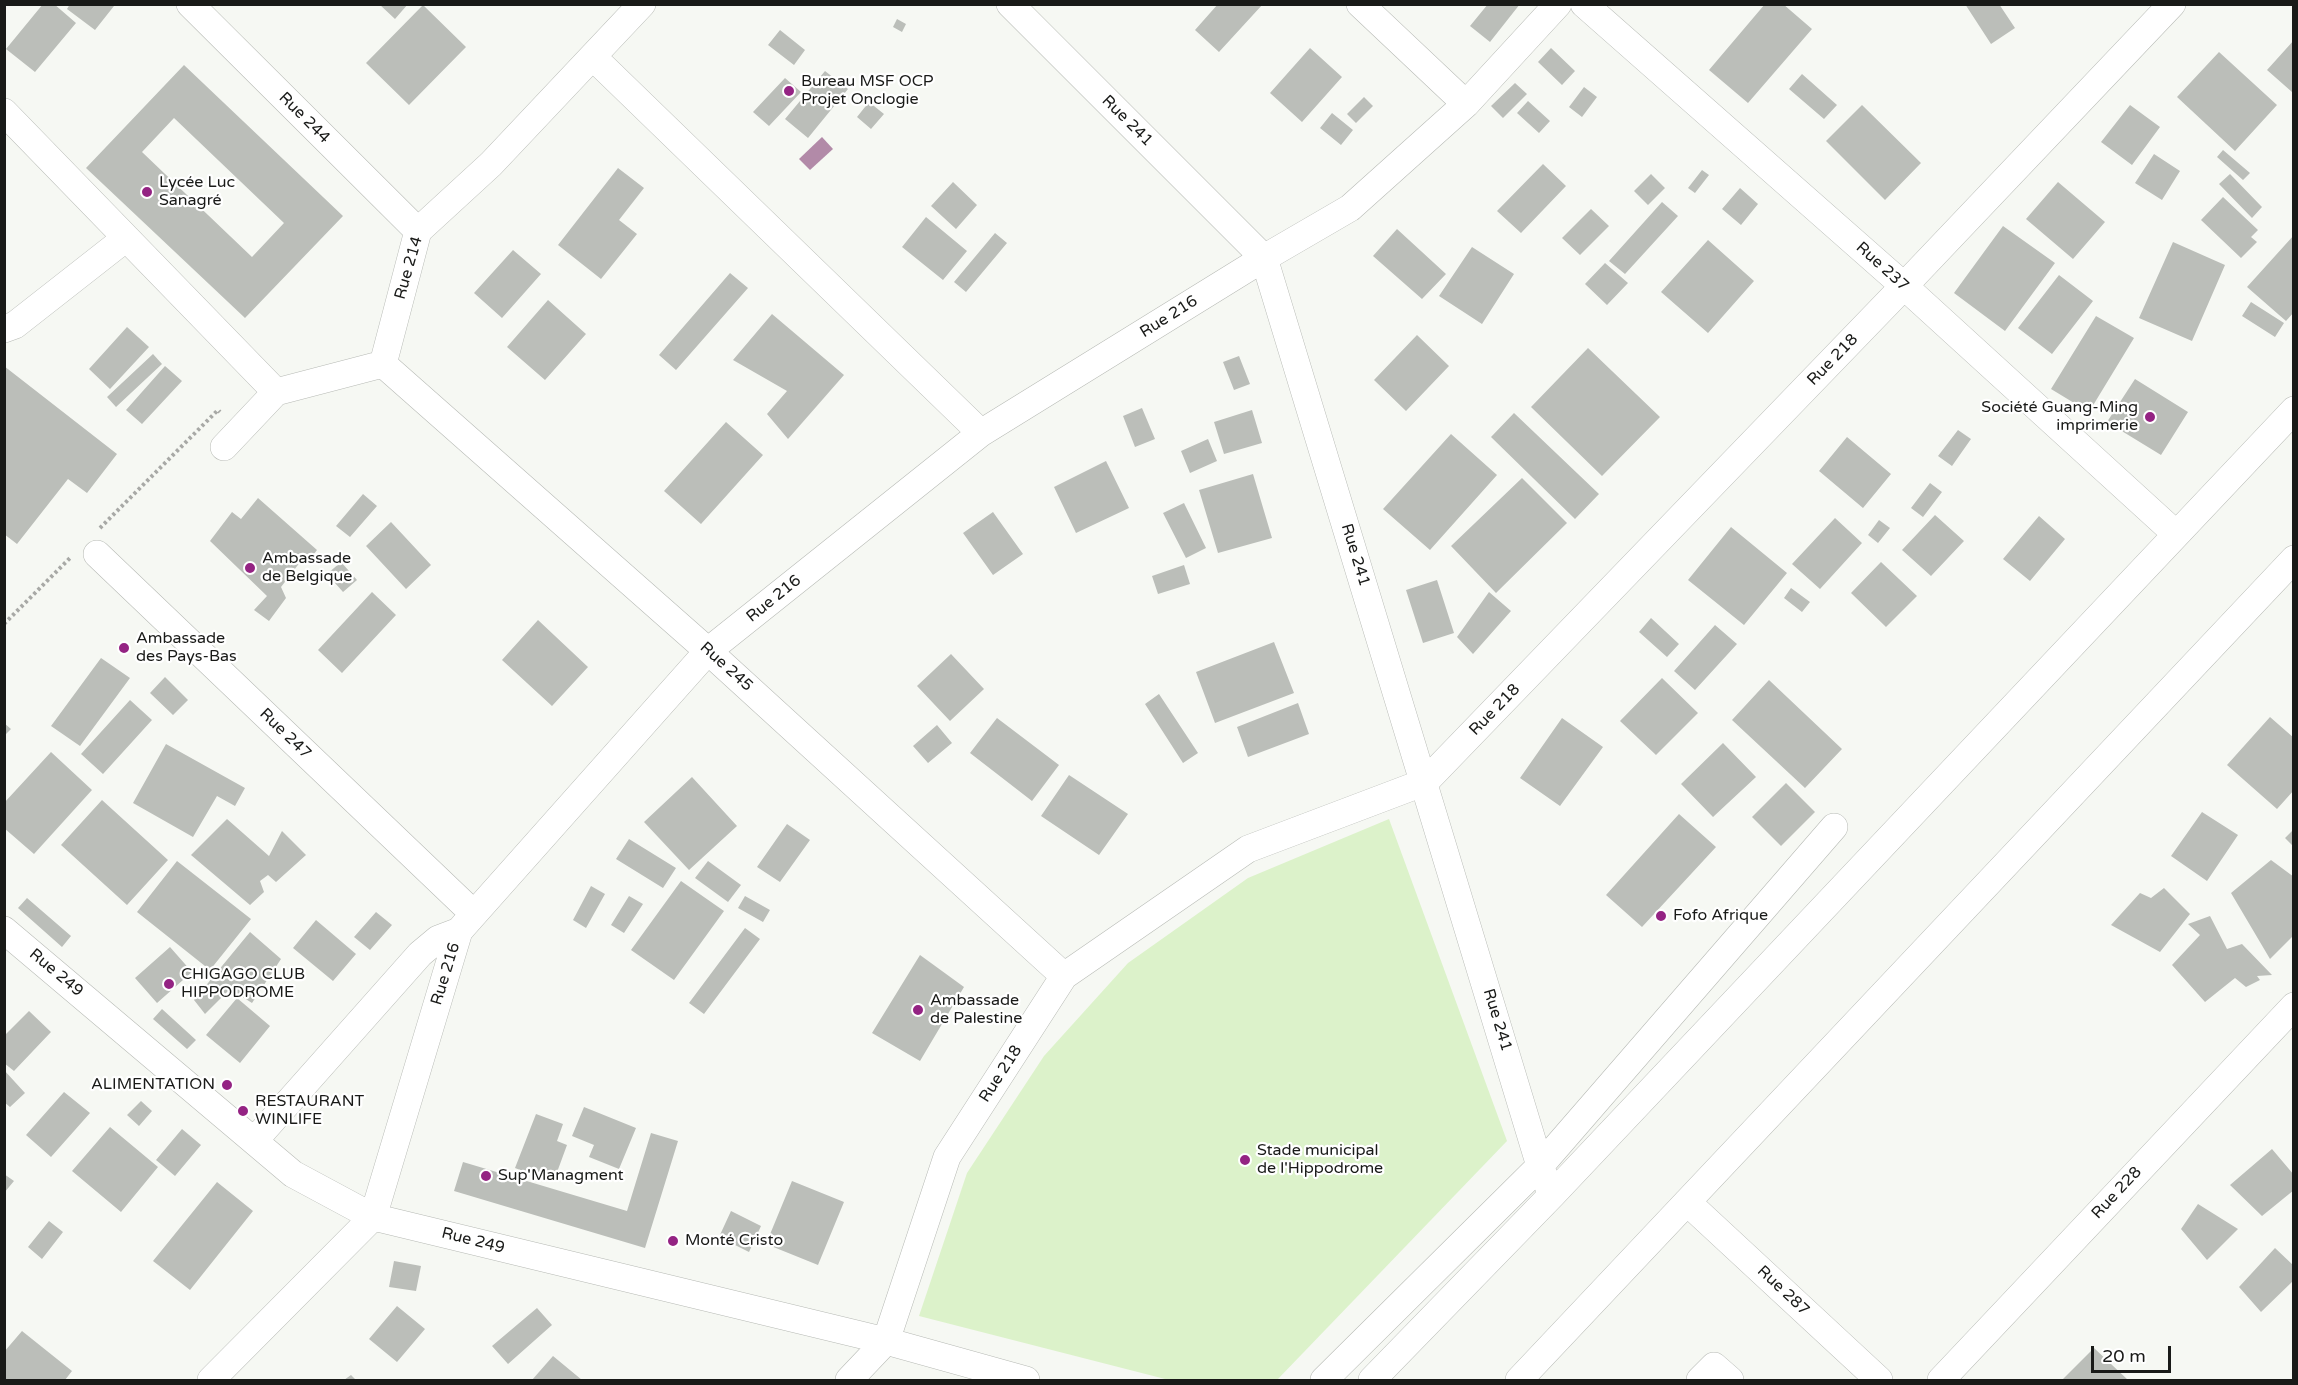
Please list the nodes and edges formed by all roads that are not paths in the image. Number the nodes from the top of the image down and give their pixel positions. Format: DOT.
graph roads {
  1 [pos="190,4"];
  2 [pos="642,4"];
  3 [pos="1010,4"];
  4 [pos="1360,4"];
  5 [pos="1558,4"];
  6 [pos="1584,4"];
  7 [pos="2172,4"];
  8 [pos="593,57"];
  9 [pos="1466,104"];
  10 [pos="4,112"];
  11 [pos="418,231"];
  12 [pos="126,238"];
  13 [pos="1264,258"];
  14 [pos="1904,286"];
  15 [pos="4,329"];
  16 [pos="383,364"];
  17 [pos="276,392"];
  18 [pos="2294,410"];
  19 [pos="981,434"];
  20 [pos="233,438"];
  21 [pos="2176,534"];
  22 [pos="90,546"];
  23 [pos="2294,559"];
  24 [pos="708,651"];
  25 [pos="1425,782"];
  26 [pos="1834,827"];
  27 [pos="466,922"];
  28 [pos="4,930"];
  29 [pos="1064,976"];
  30 [pos="2294,1006"];
  31 [pos="254,1141"];
  32 [pos="1540,1166"];
  33 [pos="1552,1195"];
  34 [pos="1687,1202"];
  35 [pos="373,1217"];
  36 [pos="886,1341"];
  37 [pos="211,1380"];
  38 [pos="849,1380"];
  39 [pos="1026,1380"];
  40 [pos="1324,1380"];
  41 [pos="1372,1380"];
  42 [pos="1519,1380"];
  43 [pos="1700,1380"];
  44 [pos="1730,1380"];
  45 [pos="1879,1380"];
  46 [pos="1941,1380"];
  1 -- 11 [label="street, Rue 244"];
  2 -- 8 [label="street, Rue 214"];
  3 -- 13 [label="street, Rue 241"];
  4 -- 9 [label="street"];
  5 -- 9 [label="street, Rue 216"];
  6 -- 14 [label="street, Rue 237"];
  7 -- 14 [label="street, Rue 218"];
  8 -- 11 [label="street, Rue 214"];
  8 -- 19 [label="street"];
  9 -- 13 [label="street, Rue 216"];
  10 -- 12 [label="street"];
  11 -- 16 [label="street, Rue 214"];
  12 -- 15 [label="street"];
  12 -- 17 [label="street"];
  13 -- 19 [label="street, Rue 216"];
  13 -- 25 [label="street, Rue 241"];
  14 -- 21 [label="street, Rue 237"];
  14 -- 25 [label="street, Rue 218"];
  16 -- 17 [label="street"];
  16 -- 24 [label="street, Rue 245"];
  17 -- 20 [label="street"];
  18 -- 21 [label="street"];
  19 -- 24 [label="street, Rue 216"];
  21 -- 33 [label="street"];
  22 -- 27 [label="street, Rue 247"];
  23 -- 34 [label="street"];
  24 -- 27 [label="street, Rue 216"];
  24 -- 29 [label="street, Rue 245"];
  25 -- 29 [label="street, Rue 218"];
  25 -- 32 [label="street, Rue 241"];
  26 -- 32 [label="street"];
  27 -- 31 [label="street"];
  27 -- 35 [label="street, Rue 216"];
  28 -- 31 [label="street, Rue 249"];
  29 -- 36 [label="street, Rue 218"];
  30 -- 46 [label="street, Rue 228"];
  31 -- 35 [label="street, Rue 249"];
  32 -- 33 [label="street, Rue 241"];
  32 -- 40 [label="street"];
  33 -- 41 [label="street"];
  34 -- 42 [label="street"];
  34 -- 45 [label="street, Rue 287"];
  35 -- 36 [label="street, Rue 249"];
  35 -- 37 [label="street, Rue 216"];
  36 -- 38 [label="street, Rue 218"];
  36 -- 39 [label="street, Rue 249"];
  43 -- 44 [label="street"];
}
